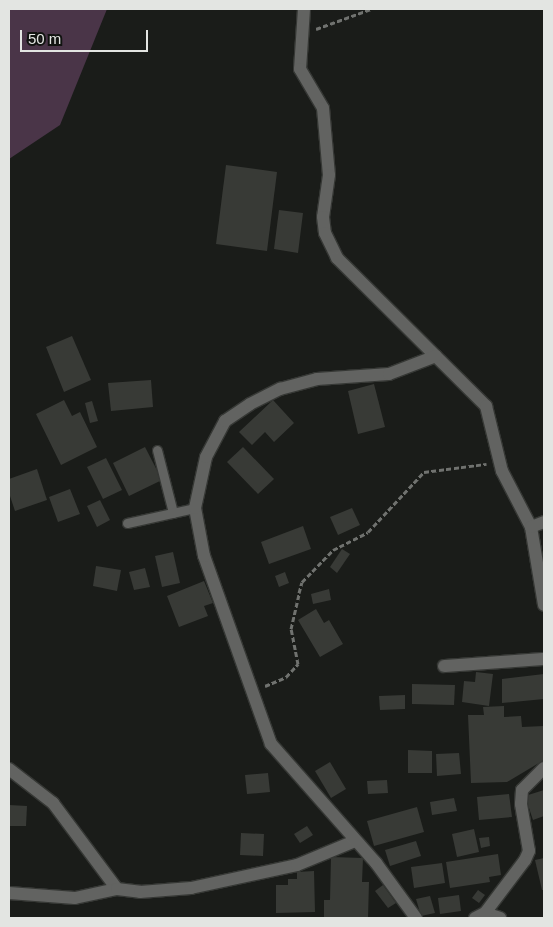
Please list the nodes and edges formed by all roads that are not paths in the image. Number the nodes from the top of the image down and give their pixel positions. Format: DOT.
graph roads {
  1 [pos="304,9"];
  2 [pos="436,356"];
  3 [pos="157,450"];
  4 [pos="195,508"];
  5 [pos="173,513"];
  6 [pos="544,522"];
  7 [pos="127,523"];
  8 [pos="530,527"];
  9 [pos="544,606"];
  10 [pos="544,659"];
  11 [pos="444,666"];
  12 [pos="544,768"];
  13 [pos="9,769"];
  14 [pos="355,841"];
  15 [pos="117,888"];
  16 [pos="9,893"];
  17 [pos="480,916"];
  18 [pos="416,918"];
  19 [pos="500,918"];
  1 -- 2 [label="street"];
  2 -- 4 [label="street"];
  2 -- 8 [label="street"];
  3 -- 5 [label="lane"];
  4 -- 5 [label="lane"];
  4 -- 14 [label="street"];
  5 -- 7 [label="lane"];
  6 -- 8 [label="street"];
  8 -- 9 [label="street"];
  10 -- 11 [label="street"];
  12 -- 17 [label="street"];
  13 -- 15 [label="street"];
  14 -- 15 [label="street"];
  14 -- 18 [label="street"];
  15 -- 16 [label="street"];
  17 -- 19 [label="street"];
}
